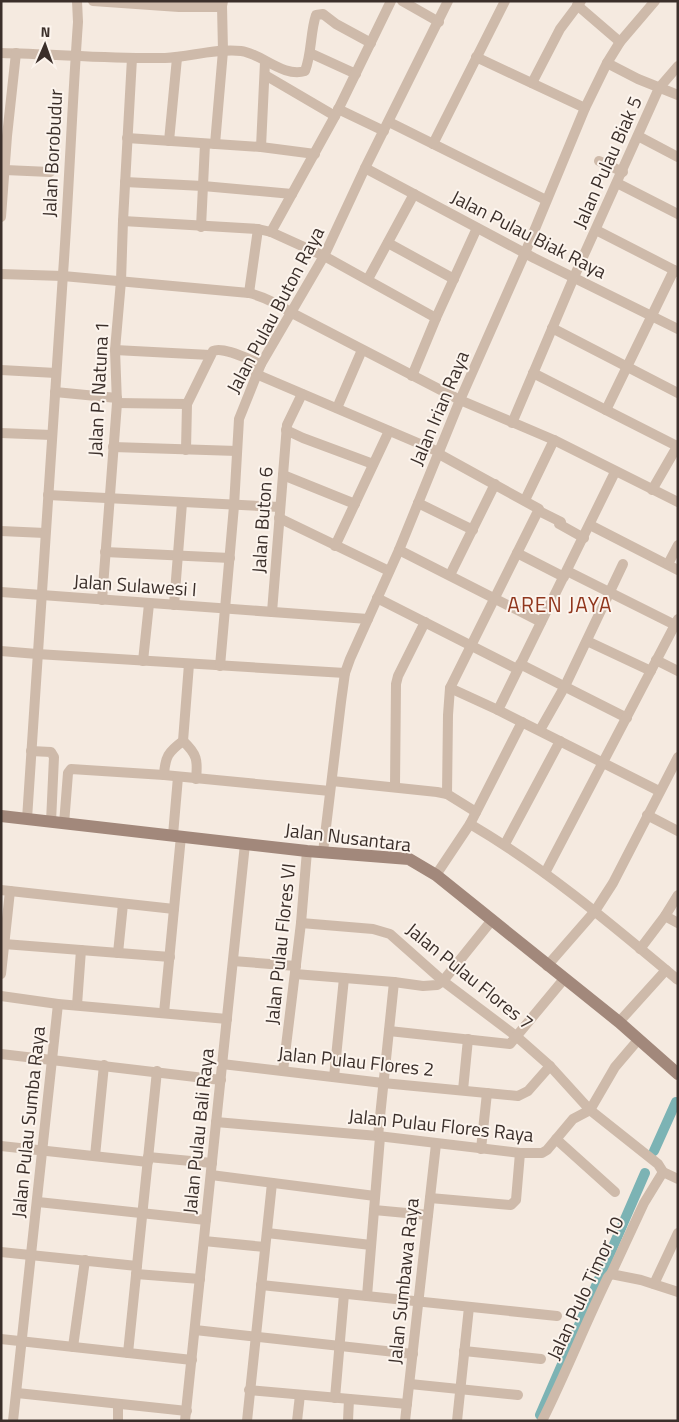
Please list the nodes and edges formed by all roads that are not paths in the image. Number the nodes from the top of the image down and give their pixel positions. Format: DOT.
graph roads {
  1 [pos="77,1"];
  2 [pos="93,1"];
  3 [pos="391,1"];
  4 [pos="402,1"];
  5 [pos="448,1"];
  6 [pos="505,1"];
  7 [pos="654,1"];
  8 [pos="133,3"];
  9 [pos="579,3"];
  10 [pos="179,4"];
  11 [pos="222,4"];
  12 [pos="439,22"];
  13 [pos="620,42"];
  14 [pos="371,43"];
  15 [pos="223,51"];
  16 [pos="1,53"];
  17 [pos="16,53"];
  18 [pos="310,53"];
  19 [pos="75,56"];
  20 [pos="476,57"];
  21 [pos="132,58"];
  22 [pos="178,58"];
  23 [pos="265,62"];
  24 [pos="607,63"];
  25 [pos="678,66"];
  26 [pos="356,74"];
  27 [pos="266,75"];
  28 [pos="532,83"];
  29 [pos="659,88"];
  30 [pos="678,95"];
  31 [pos="585,108"];
  32 [pos="337,113"];
  33 [pos="386,127"];
  34 [pos="638,136"];
  35 [pos="128,138"];
  36 [pos="169,141"];
  37 [pos="210,144"];
  38 [pos="433,144"];
  39 [pos="262,148"];
  40 [pos="315,154"];
  41 [pos="678,157"];
  42 [pos="599,161"];
  43 [pos="365,168"];
  44 [pos="5,170"];
  45 [pos="50,172"];
  46 [pos="622,172"];
  47 [pos="125,182"];
  48 [pos="617,183"];
  49 [pos="203,186"];
  50 [pos="292,194"];
  51 [pos="414,194"];
  52 [pos="546,200"];
  53 [pos="2,210"];
  54 [pos="678,214"];
  55 [pos="1,217"];
  56 [pos="123,221"];
  57 [pos="201,227"];
  58 [pos="477,228"];
  59 [pos="258,229"];
  60 [pos="596,230"];
  61 [pos="271,232"];
  62 [pos="388,243"];
  63 [pos="525,253"];
  64 [pos="324,256"];
  65 [pos="676,271"];
  66 [pos="1,274"];
  67 [pos="63,276"];
  68 [pos="574,277"];
  69 [pos="368,279"];
  70 [pos="454,279"];
  71 [pos="122,281"];
  72 [pos="248,293"];
  73 [pos="292,313"];
  74 [pos="651,316"];
  75 [pos="436,318"];
  76 [pos="552,328"];
  77 [pos="678,329"];
  78 [pos="116,350"];
  79 [pos="362,350"];
  80 [pos="210,355"];
  81 [pos="627,367"];
  82 [pos="259,369"];
  83 [pos="1,370"];
  84 [pos="56,373"];
  85 [pos="533,373"];
  86 [pos="412,376"];
  87 [pos="55,392"];
  88 [pos="678,393"];
  89 [pos="302,394"];
  90 [pos="117,400"];
  91 [pos="460,400"];
  92 [pos="187,404"];
  93 [pos="337,408"];
  94 [pos="606,410"];
  95 [pos="512,423"];
  96 [pos="286,430"];
  97 [pos="389,431"];
  98 [pos="1,433"];
  99 [pos="52,435"];
  100 [pos="554,440"];
  101 [pos="678,446"];
  102 [pos="113,447"];
  103 [pos="186,450"];
  104 [pos="237,452"];
  105 [pos="439,453"];
  106 [pos="373,464"];
  107 [pos="615,472"];
  108 [pos="283,475"];
  109 [pos="495,484"];
  110 [pos="652,490"];
  111 [pos="48,495"];
  112 [pos="109,499"];
  113 [pos="525,500"];
  114 [pos="678,502"];
  115 [pos="182,503"];
  116 [pos="418,503"];
  117 [pos="355,504"];
  118 [pos="234,506"];
  119 [pos="280,507"];
  120 [pos="539,510"];
  121 [pos="279,518"];
  122 [pos="590,525"];
  123 [pos="473,530"];
  124 [pos="1,531"];
  125 [pos="45,533"];
  126 [pos="584,538"];
  127 [pos="678,545"];
  128 [pos="335,546"];
  129 [pos="399,550"];
  130 [pos="105,552"];
  131 [pos="518,553"];
  132 [pos="178,555"];
  133 [pos="230,558"];
  134 [pos="623,564"];
  135 [pos="668,564"];
  136 [pos="678,570"];
  137 [pos="389,571"];
  138 [pos="566,574"];
  139 [pos="450,575"];
  140 [pos="1,592"];
  141 [pos="609,593"];
  142 [pos="42,596"];
  143 [pos="377,598"];
  144 [pos="494,599"];
  145 [pos="102,600"];
  146 [pos="149,604"];
  147 [pos="174,605"];
  148 [pos="226,609"];
  149 [pos="272,612"];
  150 [pos="368,619"];
  151 [pos="425,622"];
  152 [pos="541,622"];
  153 [pos="676,622"];
  154 [pos="587,642"];
  155 [pos="472,646"];
  156 [pos="1,651"];
  157 [pos="37,654"];
  158 [pos="656,660"];
  159 [pos="143,661"];
  160 [pos="189,664"];
  161 [pos="220,666"];
  162 [pos="519,667"];
  163 [pos="678,671"];
  164 [pos="650,672"];
  165 [pos="345,673"];
  166 [pos="565,686"];
  167 [pos="450,688"];
  168 [pos="498,710"];
  169 [pos="627,718"];
  170 [pos="522,722"];
  171 [pos="540,730"];
  172 [pos="183,741"];
  173 [pos="560,741"];
  174 [pos="31,751"];
  175 [pos="678,757"];
  176 [pos="604,763"];
  177 [pos="164,775"];
  178 [pos="178,777"];
  179 [pos="196,779"];
  180 [pos="331,786"];
  181 [pos="395,786"];
  182 [pos="659,791"];
  183 [pos="447,794"];
  184 [pos="476,812"];
  185 [pos="648,815"];
  186 [pos="1,816"];
  187 [pos="27,819"];
  188 [pos="57,823"];
  189 [pos="470,824"];
  190 [pos="678,831"];
  191 [pos="177,835"];
  192 [pos="245,844"];
  193 [pos="505,844"];
  194 [pos="308,851"];
  195 [pos="322,852"];
  196 [pos="546,873"];
  197 [pos="436,876"];
  198 [pos="5,891"];
  199 [pos="678,895"];
  200 [pos="123,904"];
  201 [pos="174,909"];
  202 [pos="595,911"];
  203 [pos="665,916"];
  204 [pos="492,920"];
  205 [pos="301,923"];
  206 [pos="678,923"];
  207 [pos="4,944"];
  208 [pos="640,948"];
  209 [pos="80,950"];
  210 [pos="118,953"];
  211 [pos="170,957"];
  212 [pos="233,961"];
  213 [pos="547,966"];
  214 [pos="296,970"];
  215 [pos="666,970"];
  216 [pos="1,974"];
  217 [pos="344,978"];
  218 [pos="564,979"];
  219 [pos="678,980"];
  220 [pos="442,981"];
  221 [pos="394,982"];
  222 [pos="1,996"];
  223 [pos="58,1004"];
  224 [pos="77,1005"];
  225 [pos="164,1013"];
  226 [pos="227,1019"];
  227 [pos="619,1022"];
  228 [pos="389,1031"];
  229 [pos="516,1036"];
  230 [pos="468,1040"];
  231 [pos="638,1040"];
  232 [pos="1,1054"];
  233 [pos="52,1060"];
  234 [pos="222,1064"];
  235 [pos="104,1065"];
  236 [pos="550,1066"];
  237 [pos="157,1071"];
  238 [pos="283,1071"];
  239 [pos="675,1072"];
  240 [pos="334,1076"];
  241 [pos="221,1080"];
  242 [pos="383,1083"];
  243 [pos="463,1090"];
  244 [pos="487,1093"];
  245 [pos="590,1110"];
  246 [pos="216,1122"];
  247 [pos="379,1137"];
  248 [pos="556,1139"];
  249 [pos="436,1144"];
  250 [pos="1,1146"];
  251 [pos="481,1149"];
  252 [pos="43,1150"];
  253 [pos="520,1153"];
  254 [pos="95,1156"];
  255 [pos="148,1160"];
  256 [pos="212,1164"];
  257 [pos="660,1168"];
  258 [pos="211,1175"];
  259 [pos="678,1179"];
  260 [pos="272,1183"];
  261 [pos="615,1192"];
  262 [pos="375,1196"];
  263 [pos="430,1198"];
  264 [pos="38,1202"];
  265 [pos="374,1210"];
  266 [pos="143,1213"];
  267 [pos="428,1215"];
  268 [pos="206,1220"];
  269 [pos="267,1233"];
  270 [pos="678,1233"];
  271 [pos="204,1241"];
  272 [pos="371,1245"];
  273 [pos="265,1246"];
  274 [pos="675,1246"];
  275 [pos="1,1252"];
  276 [pos="32,1255"];
  277 [pos="85,1260"];
  278 [pos="137,1270"];
  279 [pos="611,1274"];
  280 [pos="200,1279"];
  281 [pos="654,1284"];
  282 [pos="261,1286"];
  283 [pos="678,1292"];
  284 [pos="344,1294"];
  285 [pos="367,1296"];
  286 [pos="418,1302"];
  287 [pos="469,1307"];
  288 [pos="557,1316"];
  289 [pos="195,1330"];
  290 [pos="256,1337"];
  291 [pos="1,1339"];
  292 [pos="23,1341"];
  293 [pos="340,1346"];
  294 [pos="73,1347"];
  295 [pos="464,1351"];
  296 [pos="128,1353"];
  297 [pos="413,1354"];
  298 [pos="542,1359"];
  299 [pos="192,1360"];
  300 [pos="410,1384"];
  301 [pos="460,1389"];
  302 [pos="250,1390"];
  303 [pos="17,1393"];
  304 [pos="300,1395"];
  305 [pos="518,1395"];
  306 [pos="335,1398"];
  307 [pos="349,1399"];
  308 [pos="118,1404"];
  309 [pos="407,1404"];
  310 [pos="186,1416"];
  311 [pos="13,1421"];
  312 [pos="118,1421"];
  313 [pos="247,1421"];
  314 [pos="298,1421"];
  315 [pos="348,1421"];
  316 [pos="405,1421"];
  317 [pos="457,1421"];
  318 [pos="542,1421"];
  1 -- 19 [label="street, Jalan Borobudur"];
  2 -- 8 [label="street"];
  3 -- 14 [label="street"];
  4 -- 12 [label="street"];
  5 -- 12 [label="street, Jalan Pulau Buton Raya"];
  6 -- 20 [label="street"];
  7 -- 13 [label="street, Jalan Irian Raya"];
  8 -- 10 [label="street"];
  9 -- 13 [label="street"];
  9 -- 28 [label="street"];
  10 -- 11 [label="street"];
  11 -- 15 [label="street"];
  12 -- 33 [label="street, Jalan Pulau Buton Raya"];
  13 -- 24 [label="street, Jalan Irian Raya"];
  14 -- 18 [label="street"];
  14 -- 26 [label="street"];
  15 -- 22 [label="street"];
  15 -- 23 [label="street"];
  15 -- 37 [label="street"];
  16 -- 17 [label="street"];
  17 -- 19 [label="street"];
  17 -- 44 [label="street"];
  18 -- 23 [label="street"];
  18 -- 26 [label="street"];
  19 -- 21 [label="street"];
  19 -- 67 [label="street, Jalan Borobudur"];
  20 -- 28 [label="street"];
  20 -- 38 [label="street"];
  21 -- 22 [label="street"];
  21 -- 35 [label="street, Jalan P. Natuna 1"];
  22 -- 36 [label="street"];
  23 -- 27 [label="street"];
  24 -- 29 [label="street"];
  24 -- 31 [label="street, Jalan Irian Raya"];
  25 -- 29 [label="street, Jalan Pulau Biak 5"];
  26 -- 32 [label="street"];
  27 -- 32 [label="street"];
  27 -- 39 [label="street"];
  28 -- 31 [label="street"];
  29 -- 30 [label="street"];
  29 -- 34 [label="street, Jalan Pulau Biak 5"];
  31 -- 52 [label="street, Jalan Irian Raya"];
  32 -- 33 [label="street"];
  32 -- 40 [label="street"];
  33 -- 38 [label="street"];
  33 -- 43 [label="street, Jalan Pulau Buton Raya"];
  34 -- 41 [label="street"];
  34 -- 46 [label="street, Jalan Pulau Biak 5"];
  35 -- 36 [label="street"];
  35 -- 47 [label="street, Jalan P. Natuna 1"];
  36 -- 37 [label="street"];
  37 -- 39 [label="street"];
  37 -- 49 [label="street"];
  38 -- 52 [label="street"];
  39 -- 40 [label="street"];
  40 -- 50 [label="street"];
  42 -- 46 [label="street"];
  43 -- 51 [label="street, Jalan Pulau Biak Raya"];
  43 -- 64 [label="street, Jalan Pulau Buton Raya"];
  44 -- 45 [label="street"];
  44 -- 53 [label="street"];
  46 -- 48 [label="street, Jalan Pulau Biak 5"];
  47 -- 49 [label="street"];
  47 -- 56 [label="street, Jalan P. Natuna 1"];
  48 -- 54 [label="street"];
  48 -- 60 [label="street, Jalan Pulau Biak 5"];
  49 -- 50 [label="street"];
  49 -- 57 [label="street"];
  50 -- 61 [label="street"];
  51 -- 58 [label="street, Jalan Pulau Biak Raya"];
  51 -- 62 [label="street"];
  52 -- 63 [label="street, Jalan Irian Raya"];
  53 -- 55 [label="street"];
  56 -- 57 [label="street"];
  56 -- 71 [label="street, Jalan P. Natuna 1"];
  57 -- 59 [label="street"];
  58 -- 63 [label="street, Jalan Pulau Biak Raya"];
  58 -- 70 [label="street"];
  59 -- 61 [label="street"];
  59 -- 72 [label="street"];
  60 -- 65 [label="street"];
  60 -- 68 [label="street, Jalan Pulau Biak 5"];
  61 -- 64 [label="street"];
  62 -- 69 [label="street"];
  62 -- 70 [label="street"];
  63 -- 68 [label="street, Jalan Pulau Biak Raya"];
  63 -- 91 [label="street, Jalan Irian Raya"];
  64 -- 69 [label="street"];
  64 -- 73 [label="street, Jalan Pulau Buton Raya"];
  65 -- 74 [label="street"];
  66 -- 67 [label="street"];
  67 -- 71 [label="street"];
  67 -- 84 [label="street, Jalan Borobudur"];
  68 -- 74 [label="street, Jalan Pulau Biak Raya"];
  68 -- 76 [label="street, Jalan Pulau Biak 5"];
  69 -- 75 [label="street"];
  70 -- 75 [label="street"];
  71 -- 72 [label="street"];
  71 -- 78 [label="street, Jalan P. Natuna 1"];
  72 -- 73 [label="street"];
  73 -- 79 [label="street"];
  73 -- 82 [label="street, Jalan Pulau Buton Raya"];
  74 -- 77 [label="street, Jalan Pulau Biak Raya"];
  74 -- 81 [label="street"];
  75 -- 86 [label="street"];
  76 -- 81 [label="street"];
  76 -- 85 [label="street, Jalan Pulau Biak 5"];
  78 -- 80 [label="street"];
  78 -- 90 [label="street, Jalan P. Natuna 1"];
  79 -- 86 [label="street"];
  79 -- 93 [label="street"];
  80 -- 82 [label="street"];
  80 -- 92 [label="street"];
  81 -- 88 [label="street"];
  81 -- 94 [label="street"];
  82 -- 89 [label="street"];
  82 -- 104 [label="street, Jalan Pulau Buton Raya"];
  83 -- 84 [label="street"];
  84 -- 87 [label="street, Jalan Borobudur"];
  85 -- 94 [label="street"];
  85 -- 95 [label="street, Jalan Pulau Biak 5"];
  86 -- 91 [label="street"];
  87 -- 90 [label="street"];
  87 -- 99 [label="street, Jalan Borobudur"];
  89 -- 93 [label="street"];
  89 -- 96 [label="street, Jalan Buton 6"];
  90 -- 92 [label="street"];
  90 -- 102 [label="street, Jalan P. Natuna 1"];
  91 -- 95 [label="street"];
  91 -- 105 [label="street, Jalan Irian Raya"];
  92 -- 103 [label="street"];
  93 -- 97 [label="street"];
  94 -- 101 [label="street"];
  95 -- 100 [label="street"];
  96 -- 106 [label="street"];
  96 -- 108 [label="street, Jalan Buton 6"];
  97 -- 105 [label="street"];
  97 -- 106 [label="street"];
  98 -- 99 [label="street"];
  99 -- 111 [label="street, Jalan Borobudur"];
  100 -- 107 [label="street"];
  100 -- 113 [label="street"];
  101 -- 110 [label="street"];
  102 -- 103 [label="street"];
  102 -- 112 [label="street, Jalan P. Natuna 1"];
  103 -- 104 [label="street"];
  104 -- 118 [label="street, Jalan Pulau Buton Raya"];
  105 -- 109 [label="street"];
  105 -- 116 [label="street, Jalan Irian Raya"];
  106 -- 117 [label="street"];
  107 -- 110 [label="street"];
  107 -- 122 [label="street"];
  108 -- 117 [label="street"];
  108 -- 119 [label="street, Jalan Buton 6"];
  109 -- 113 [label="street"];
  109 -- 123 [label="street"];
  110 -- 114 [label="street"];
  111 -- 112 [label="street"];
  111 -- 125 [label="street, Jalan Borobudur"];
  112 -- 115 [label="street"];
  112 -- 130 [label="street, Jalan P. Natuna 1"];
  113 -- 120 [label="street"];
  115 -- 118 [label="street"];
  115 -- 132 [label="street"];
  116 -- 123 [label="street"];
  116 -- 129 [label="street, Jalan Irian Raya"];
  117 -- 128 [label="street"];
  118 -- 119 [label="street"];
  118 -- 133 [label="street, Jalan Pulau Buton Raya"];
  119 -- 121 [label="street, Jalan Buton 6"];
  120 -- 126 [label="street"];
  120 -- 131 [label="street"];
  121 -- 128 [label="street"];
  121 -- 149 [label="street, Jalan Buton 6"];
  122 -- 126 [label="street"];
  122 -- 135 [label="street"];
  123 -- 139 [label="street"];
  124 -- 125 [label="street"];
  125 -- 142 [label="street, Jalan Borobudur"];
  126 -- 138 [label="street"];
  127 -- 135 [label="street"];
  128 -- 137 [label="street"];
  129 -- 137 [label="street, Jalan Irian Raya"];
  129 -- 139 [label="street"];
  130 -- 132 [label="street"];
  130 -- 145 [label="street, Jalan P. Natuna 1"];
  131 -- 138 [label="street"];
  131 -- 144 [label="street"];
  132 -- 133 [label="street"];
  132 -- 147 [label="street"];
  133 -- 148 [label="street, Jalan Pulau Buton Raya"];
  134 -- 141 [label="street"];
  135 -- 136 [label="street"];
  137 -- 143 [label="street, Jalan Irian Raya"];
  138 -- 141 [label="street"];
  138 -- 152 [label="street"];
  139 -- 144 [label="street"];
  140 -- 142 [label="street, Jalan Sulawesi I"];
  141 -- 153 [label="street"];
  141 -- 154 [label="street"];
  142 -- 145 [label="street, Jalan Sulawesi I"];
  142 -- 157 [label="street, Jalan Borobudur"];
  143 -- 150 [label="street, Jalan Irian Raya"];
  143 -- 151 [label="street"];
  144 -- 152 [label="street"];
  144 -- 155 [label="street"];
  145 -- 146 [label="street, Jalan Sulawesi I"];
  146 -- 147 [label="street, Jalan Sulawesi I"];
  146 -- 159 [label="street"];
  147 -- 148 [label="street, Jalan Sulawesi I"];
  148 -- 149 [label="street, Jalan Sulawesi I"];
  148 -- 161 [label="street, Jalan Pulau Buton Raya"];
  149 -- 150 [label="street, Jalan Sulawesi I"];
  150 -- 165 [label="street, Jalan Irian Raya"];
  151 -- 155 [label="street"];
  151 -- 181 [label="street"];
  152 -- 162 [label="street"];
  153 -- 158 [label="street"];
  154 -- 164 [label="street"];
  154 -- 166 [label="street"];
  155 -- 162 [label="street"];
  155 -- 167 [label="street"];
  156 -- 157 [label="street"];
  157 -- 159 [label="street"];
  157 -- 174 [label="street, Jalan Borobudur"];
  158 -- 163 [label="street"];
  158 -- 164 [label="street"];
  159 -- 160 [label="street"];
  160 -- 161 [label="street"];
  160 -- 172 [label="street"];
  161 -- 165 [label="street"];
  162 -- 166 [label="street"];
  162 -- 168 [label="street"];
  164 -- 169 [label="street"];
  165 -- 180 [label="street, Jalan Irian Raya"];
  166 -- 169 [label="street"];
  166 -- 171 [label="street"];
  167 -- 168 [label="street"];
  167 -- 183 [label="street"];
  168 -- 170 [label="street"];
  169 -- 176 [label="street"];
  170 -- 171 [label="street"];
  170 -- 184 [label="street"];
  171 -- 173 [label="street"];
  172 -- 177 [label="street"];
  172 -- 179 [label="street"];
  173 -- 176 [label="street"];
  173 -- 193 [label="street"];
  174 -- 187 [label="street, Jalan Borobudur"];
  174 -- 188 [label="street"];
  175 -- 182 [label="street"];
  176 -- 182 [label="street"];
  176 -- 196 [label="street"];
  177 -- 178 [label="street"];
  177 -- 188 [label="street"];
  178 -- 179 [label="street"];
  178 -- 191 [label="street"];
  179 -- 180 [label="street"];
  180 -- 181 [label="street"];
  180 -- 195 [label="street, Jalan Irian Raya"];
  181 -- 183 [label="street"];
  182 -- 185 [label="street"];
  183 -- 184 [label="street"];
  184 -- 189 [label="street"];
  185 -- 190 [label="street"];
  185 -- 202 [label="street"];
  186 -- 187 [label="street, Jalan Nusantara"];
  187 -- 188 [label="street, Jalan Nusantara"];
  188 -- 191 [label="street, Jalan Nusantara"];
  189 -- 193 [label="street"];
  189 -- 197 [label="street"];
  191 -- 192 [label="street, Jalan Nusantara"];
  191 -- 201 [label="street"];
  192 -- 194 [label="street, Jalan Nusantara"];
  192 -- 212 [label="street, Jalan Pulau Bali Raya"];
  193 -- 196 [label="street"];
  194 -- 195 [label="street, Jalan Nusantara"];
  194 -- 205 [label="street, Jalan Pulau Flores VI"];
  195 -- 197 [label="street, Jalan Nusantara"];
  196 -- 202 [label="street"];
  197 -- 204 [label="street, Jalan Nusantara"];
  198 -- 200 [label="street"];
  198 -- 207 [label="street"];
  199 -- 203 [label="street"];
  200 -- 201 [label="street"];
  200 -- 210 [label="street"];
  201 -- 211 [label="street"];
  202 -- 208 [label="street"];
  202 -- 213 [label="street"];
  203 -- 206 [label="street"];
  203 -- 208 [label="street"];
  204 -- 213 [label="street, Jalan Nusantara"];
  204 -- 220 [label="street"];
  205 -- 214 [label="street, Jalan Pulau Flores VI"];
  205 -- 220 [label="street, Jalan Pulau Flores 7"];
  207 -- 209 [label="street"];
  207 -- 216 [label="street"];
  208 -- 215 [label="street"];
  209 -- 210 [label="street"];
  209 -- 224 [label="street"];
  210 -- 211 [label="street"];
  211 -- 225 [label="street"];
  212 -- 214 [label="street"];
  212 -- 226 [label="street, Jalan Pulau Bali Raya"];
  213 -- 218 [label="street, Jalan Nusantara"];
  214 -- 217 [label="street"];
  214 -- 238 [label="street, Jalan Pulau Flores VI"];
  215 -- 219 [label="street"];
  215 -- 227 [label="street"];
  217 -- 221 [label="street"];
  217 -- 240 [label="street"];
  218 -- 227 [label="street, Jalan Nusantara"];
  218 -- 229 [label="street"];
  220 -- 221 [label="street"];
  220 -- 229 [label="street, Jalan Pulau Flores 7"];
  221 -- 228 [label="street"];
  222 -- 223 [label="street"];
  223 -- 224 [label="street"];
  223 -- 233 [label="street, Jalan Pulau Sumba Raya"];
  224 -- 225 [label="street"];
  225 -- 226 [label="street"];
  226 -- 234 [label="street, Jalan Pulau Bali Raya"];
  227 -- 231 [label="street, Jalan Nusantara"];
  228 -- 230 [label="street"];
  228 -- 242 [label="street"];
  229 -- 230 [label="street"];
  229 -- 236 [label="street, Jalan Pulau Flores 7"];
  230 -- 243 [label="street"];
  231 -- 239 [label="street, Jalan Nusantara"];
  231 -- 245 [label="street, Jalan Pulau Flores Raya"];
  232 -- 233 [label="street"];
  233 -- 235 [label="street"];
  233 -- 252 [label="street, Jalan Pulau Sumba Raya"];
  234 -- 238 [label="street, Jalan Pulau Flores 2"];
  234 -- 241 [label="street, Jalan Pulau Bali Raya"];
  235 -- 237 [label="street"];
  235 -- 254 [label="street"];
  236 -- 244 [label="street, Jalan Pulau Flores 2"];
  236 -- 245 [label="street, Jalan Pulau Flores 7"];
  237 -- 241 [label="street"];
  237 -- 255 [label="street"];
  238 -- 240 [label="street, Jalan Pulau Flores 2"];
  240 -- 242 [label="street, Jalan Pulau Flores 2"];
  241 -- 246 [label="street, Jalan Pulau Bali Raya"];
  242 -- 243 [label="street, Jalan Pulau Flores 2"];
  242 -- 247 [label="street"];
  243 -- 244 [label="street, Jalan Pulau Flores 2"];
  244 -- 251 [label="street"];
  245 -- 248 [label="street, Jalan Pulau Flores Raya"];
  245 -- 257 [label="street, Jalan Pulau Flores 7"];
  246 -- 247 [label="street, Jalan Pulau Flores Raya"];
  246 -- 256 [label="street, Jalan Pulau Bali Raya"];
  247 -- 249 [label="street, Jalan Pulau Flores Raya"];
  247 -- 262 [label="street"];
  248 -- 253 [label="street, Jalan Pulau Flores Raya"];
  248 -- 261 [label="street"];
  249 -- 251 [label="street, Jalan Pulau Flores Raya"];
  249 -- 263 [label="street, Jalan Sumbawa Raya"];
  250 -- 252 [label="street"];
  251 -- 253 [label="street, Jalan Pulau Flores Raya"];
  252 -- 254 [label="street"];
  252 -- 264 [label="street, Jalan Pulau Sumba Raya"];
  253 -- 263 [label="street"];
  254 -- 255 [label="street"];
  255 -- 256 [label="street"];
  255 -- 266 [label="street"];
  256 -- 258 [label="street, Jalan Pulau Bali Raya"];
  257 -- 259 [label="street, Jalan Pulau Flores 7"];
  257 -- 279 [label="street, Jalan Pulo Timor 10"];
  258 -- 260 [label="street"];
  258 -- 268 [label="street, Jalan Pulau Bali Raya"];
  260 -- 262 [label="street"];
  260 -- 269 [label="street"];
  262 -- 265 [label="street"];
  263 -- 267 [label="street, Jalan Sumbawa Raya"];
  264 -- 266 [label="street"];
  264 -- 276 [label="street, Jalan Pulau Sumba Raya"];
  265 -- 267 [label="street"];
  265 -- 272 [label="street"];
  266 -- 268 [label="street"];
  266 -- 278 [label="street"];
  267 -- 286 [label="street, Jalan Sumbawa Raya"];
  268 -- 271 [label="street, Jalan Pulau Bali Raya"];
  269 -- 272 [label="street"];
  269 -- 273 [label="street"];
  270 -- 274 [label="street"];
  271 -- 273 [label="street"];
  271 -- 280 [label="street, Jalan Pulau Bali Raya"];
  272 -- 285 [label="street"];
  273 -- 282 [label="street"];
  274 -- 281 [label="street"];
  275 -- 276 [label="street"];
  276 -- 277 [label="street"];
  276 -- 292 [label="street, Jalan Pulau Sumba Raya"];
  277 -- 278 [label="street"];
  277 -- 294 [label="street"];
  278 -- 280 [label="street"];
  278 -- 296 [label="street"];
  279 -- 281 [label="street"];
  279 -- 318 [label="street, Jalan Pulo Timor 10"];
  280 -- 289 [label="street, Jalan Pulau Bali Raya"];
  281 -- 283 [label="street"];
  282 -- 284 [label="street"];
  282 -- 290 [label="street"];
  284 -- 285 [label="street"];
  284 -- 293 [label="street"];
  285 -- 286 [label="street"];
  286 -- 287 [label="street"];
  286 -- 297 [label="street, Jalan Sumbawa Raya"];
  287 -- 288 [label="street"];
  287 -- 295 [label="street"];
  289 -- 290 [label="street"];
  289 -- 299 [label="street, Jalan Pulau Bali Raya"];
  290 -- 293 [label="street"];
  290 -- 302 [label="street"];
  291 -- 292 [label="street"];
  292 -- 294 [label="street"];
  292 -- 303 [label="street, Jalan Pulau Sumba Raya"];
  293 -- 297 [label="street"];
  293 -- 306 [label="street"];
  294 -- 296 [label="street"];
  295 -- 298 [label="street"];
  295 -- 301 [label="street"];
  296 -- 299 [label="street"];
  297 -- 300 [label="street, Jalan Sumbawa Raya"];
  299 -- 310 [label="street, Jalan Pulau Bali Raya"];
  300 -- 301 [label="street"];
  300 -- 309 [label="street, Jalan Sumbawa Raya"];
  301 -- 305 [label="street"];
  301 -- 317 [label="street"];
  302 -- 304 [label="street"];
  302 -- 313 [label="street"];
  303 -- 308 [label="street"];
  303 -- 311 [label="street, Jalan Pulau Sumba Raya"];
  304 -- 306 [label="street"];
  304 -- 314 [label="street"];
  306 -- 307 [label="street"];
  307 -- 309 [label="street"];
  307 -- 315 [label="street"];
  308 -- 310 [label="street"];
  308 -- 312 [label="street"];
  309 -- 316 [label="street, Jalan Sumbawa Raya"];
}
